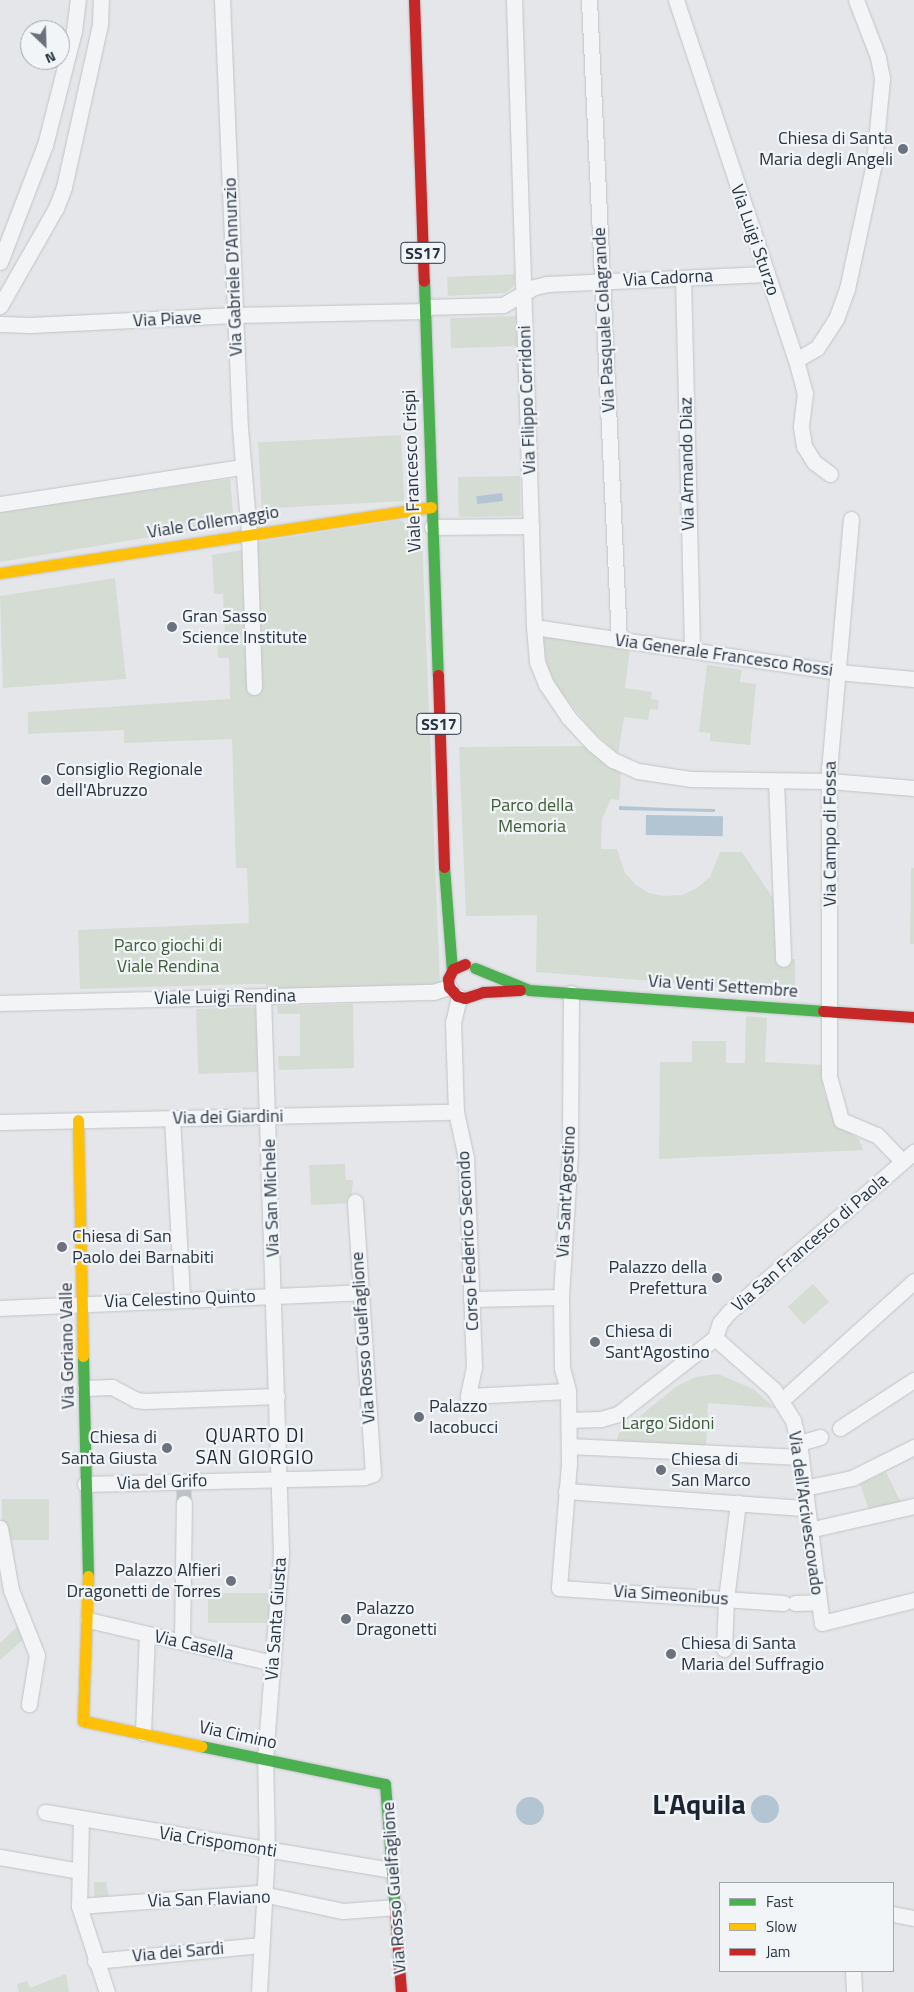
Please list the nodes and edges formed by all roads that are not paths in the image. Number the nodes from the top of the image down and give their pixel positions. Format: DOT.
graph roads {
  1 [pos="78,0"];
  2 [pos="102,0"];
  3 [pos="222,0"];
  4 [pos="414,0"];
  5 [pos="514,0"];
  6 [pos="589,0"];
  7 [pos="676,0"];
  8 [pos="856,0"];
  9 [pos="0,262"];
  10 [pos="766,274"];
  11 [pos="683,278"];
  12 [pos="602,281"];
  13 [pos="524,293"];
  14 [pos="0,306"];
  15 [pos="425,309"];
  16 [pos="235,316"];
  17 [pos="0,324"];
  18 [pos="796,360"];
  19 [pos="243,467"];
  20 [pos="830,474"];
  21 [pos="0,504"];
  22 [pos="431,507"];
  23 [pos="851,520"];
  24 [pos="532,526"];
  25 [pos="432,528"];
  26 [pos="249,534"];
  27 [pos="0,573"];
  28 [pos="534,627"];
  29 [pos="619,640"];
  30 [pos="692,650"];
  31 [pos="838,672"];
  32 [pos="914,679"];
  33 [pos="254,687"];
  34 [pos="776,781"];
  35 [pos="829,782"];
  36 [pos="914,788"];
  37 [pos="450,941"];
  38 [pos="783,959"];
  39 [pos="473,967"];
  40 [pos="452,971"];
  41 [pos="529,990"];
  42 [pos="461,993"];
  43 [pos="571,993"];
  44 [pos="263,996"];
  45 [pos="0,1003"];
  46 [pos="829,1011"];
  47 [pos="914,1017"];
  48 [pos="456,1112"];
  49 [pos="268,1116"];
  50 [pos="172,1118"];
  51 [pos="78,1120"];
  52 [pos="0,1122"];
  53 [pos="908,1157"];
  54 [pos="355,1202"];
  55 [pos="914,1281"];
  56 [pos="360,1292"];
  57 [pos="274,1295"];
  58 [pos="561,1297"];
  59 [pos="182,1298"];
  60 [pos="471,1299"];
  61 [pos="84,1303"];
  62 [pos="0,1308"];
  63 [pos="715,1338"];
  64 [pos="914,1380"];
  65 [pos="85,1388"];
  66 [pos="568,1391"];
  67 [pos="277,1396"];
  68 [pos="784,1403"];
  69 [pos="569,1420"];
  70 [pos="840,1428"];
  71 [pos="820,1437"];
  72 [pos="569,1446"];
  73 [pos="914,1448"];
  74 [pos="800,1450"];
  75 [pos="373,1474"];
  76 [pos="280,1479"];
  77 [pos="86,1484"];
  78 [pos="804,1488"];
  79 [pos="566,1491"];
  80 [pos="184,1503"];
  81 [pos="738,1503"];
  82 [pos="914,1506"];
  83 [pos="806,1508"];
  84 [pos="0,1528"];
  85 [pos="809,1530"];
  86 [pos="559,1588"];
  87 [pos="726,1599"];
  88 [pos="914,1600"];
  89 [pos="819,1602"];
  90 [pos="88,1620"];
  91 [pos="147,1634"];
  92 [pos="182,1642"];
  93 [pos="724,1649"];
  94 [pos="272,1663"];
  95 [pos="30,1704"];
  96 [pos="83,1721"];
  97 [pos="143,1733"];
  98 [pos="265,1758"];
  99 [pos="386,1784"];
  100 [pos="45,1812"];
  101 [pos="81,1819"];
  102 [pos="266,1851"];
  103 [pos="0,1857"];
  104 [pos="392,1870"];
  105 [pos="79,1871"];
  106 [pos="264,1893"];
  107 [pos="79,1903"];
  108 [pos="397,1907"];
  109 [pos="894,1914"];
  110 [pos="914,1918"];
  111 [pos="261,1945"];
  112 [pos="95,1961"];
  113 [pos="853,1972"];
  114 [pos="107,1992"];
  115 [pos="259,1992"];
  116 [pos="401,1992"];
  117 [pos="854,1992"];
  1 -- 9 [label="street"];
  2 -- 14 [label="street"];
  3 -- 16 [label="street, Via Gabriele D'Annunzio"];
  4 -- 15 [label="main road, Viale Francesco Crispi / SS17"];
  5 -- 13 [label="street, Via Filippo Corridoni"];
  6 -- 12 [label="street, Via Pasquale Colagrande"];
  7 -- 10 [label="street, Via Luigi Sturzo"];
  8 -- 18 [label="street"];
  10 -- 11 [label="street, Via Cadorna"];
  10 -- 18 [label="street, Via Luigi Sturzo"];
  11 -- 12 [label="street, Via Cadorna"];
  11 -- 30 [label="street, Via Armando Diaz"];
  12 -- 13 [label="street, Via Cadorna"];
  12 -- 29 [label="street, Via Pasquale Colagrande"];
  13 -- 15 [label="street, Via Cadorna"];
  13 -- 24 [label="street, Via Filippo Corridoni"];
  15 -- 16 [label="street, Via Piave"];
  15 -- 22 [label="main road, Viale Francesco Crispi / SS17"];
  16 -- 17 [label="street, Via Piave"];
  16 -- 19 [label="street, Via Gabriele D'Annunzio"];
  18 -- 20 [label="street, Via Luigi Sturzo"];
  19 -- 21 [label="street"];
  19 -- 26 [label="street, Via Gabriele D'Annunzio"];
  22 -- 25 [label="main road, Viale Francesco Crispi / SS17"];
  22 -- 26 [label="main road, Viale Collemaggio"];
  23 -- 31 [label="street, Via Campo di Fossa"];
  24 -- 25 [label="street"];
  24 -- 28 [label="street, Via Filippo Corridoni"];
  25 -- 37 [label="main road, Viale Francesco Crispi / SS17"];
  26 -- 27 [label="main road, Viale Collemaggio"];
  26 -- 33 [label="street, Via Gabriele D'Annunzio"];
  28 -- 29 [label="street, Via Generale Francesco Rossi"];
  28 -- 34 [label="street, Via Filippo Corridoni"];
  29 -- 30 [label="street, Via Generale Francesco Rossi"];
  30 -- 31 [label="street, Via Generale Francesco Rossi"];
  31 -- 32 [label="street, Via Generale Francesco Rossi"];
  31 -- 35 [label="street, Via Campo di Fossa"];
  34 -- 35 [label="street"];
  34 -- 38 [label="street"];
  35 -- 36 [label="street"];
  35 -- 46 [label="street, Via Campo di Fossa"];
  37 -- 39 [label="main road, Viale Francesco Crispi / SS17"];
  37 -- 40 [label="main road, Viale Francesco Crispi / SS17"];
  39 -- 40 [label="main road"];
  39 -- 41 [label="main road, Via Venti Settembre / SS17"];
  39 -- 42 [label="main road"];
  40 -- 42 [label="main road"];
  41 -- 42 [label="main road, Via Venti Settembre / SS17"];
  41 -- 43 [label="main road, Via Venti Settembre / SS17"];
  42 -- 44 [label="street, Viale Luigi Rendina"];
  42 -- 48 [label="street, Corso Federico Secondo"];
  43 -- 46 [label="main road, Via Venti Settembre / SS17"];
  43 -- 58 [label="street, Via Sant'Agostino"];
  44 -- 45 [label="street, Viale Luigi Rendina"];
  44 -- 49 [label="street, Via San Michele"];
  46 -- 47 [label="main road, Via Venti Settembre / SS17"];
  46 -- 53 [label="street, Via Campo di Fossa"];
  48 -- 49 [label="street, Via dei Giardini"];
  48 -- 60 [label="street, Corso Federico Secondo"];
  49 -- 50 [label="street, Via dei Giardini"];
  49 -- 57 [label="street, Via San Michele"];
  50 -- 51 [label="street, Via dei Giardini"];
  50 -- 59 [label="street"];
  51 -- 52 [label="street, Via dei Giardini"];
  51 -- 61 [label="main road, Via Goriano Valle"];
  53 -- 63 [label="street, Via San Francesco di Paola"];
  54 -- 56 [label="street, Via Rosso Guelfaglione"];
  55 -- 68 [label="street"];
  56 -- 57 [label="street, Via Celestino Quinto"];
  56 -- 75 [label="street, Via Rosso Guelfaglione"];
  57 -- 59 [label="street, Via Celestino Quinto"];
  57 -- 67 [label="street, Via San Michele"];
  58 -- 60 [label="street"];
  58 -- 66 [label="street, Via Sant'Agostino"];
  59 -- 61 [label="street, Via Celestino Quinto"];
  60 -- 66 [label="street, Corso Federico Secondo"];
  61 -- 62 [label="street, Via Celestino Quinto"];
  61 -- 65 [label="main road, Via Goriano Valle"];
  63 -- 68 [label="street"];
  63 -- 69 [label="street"];
  64 -- 70 [label="street"];
  65 -- 67 [label="street"];
  65 -- 77 [label="main road, Via Goriano Valle"];
  66 -- 69 [label="street, Via Sant'Agostino"];
  67 -- 76 [label="street, Via Santa Giusta"];
  68 -- 74 [label="street, Via dell'Arcivescovado"];
  69 -- 72 [label="street, Via Sant'Agostino"];
  71 -- 74 [label="street"];
  72 -- 74 [label="street"];
  72 -- 79 [label="street, Via Sant'Agostino"];
  73 -- 78 [label="street"];
  74 -- 78 [label="street, Via dell'Arcivescovado"];
  75 -- 76 [label="street, Via del Grifo"];
  76 -- 77 [label="street, Via del Grifo"];
  76 -- 94 [label="street, Via Santa Giusta"];
  77 -- 90 [label="main road, Via Goriano Valle"];
  78 -- 83 [label="street, Via dell'Arcivescovado"];
  79 -- 81 [label="street"];
  79 -- 86 [label="street, Via Sant'Agostino"];
  80 -- 92 [label="street"];
  81 -- 83 [label="street"];
  81 -- 87 [label="street"];
  82 -- 85 [label="street"];
  83 -- 85 [label="street, Via dell'Arcivescovado"];
  84 -- 95 [label="street"];
  85 -- 89 [label="street, Via dell'Arcivescovado"];
  86 -- 87 [label="street, Via Simeonibus"];
  87 -- 89 [label="street, Via Simeonibus"];
  87 -- 93 [label="street"];
  88 -- 89 [label="street, Via dell'Arcivescovado"];
  90 -- 91 [label="street, Via Casella"];
  90 -- 96 [label="main road, Via Goriano Valle"];
  91 -- 92 [label="street, Via Casella"];
  91 -- 97 [label="street"];
  92 -- 94 [label="street, Via Casella"];
  94 -- 98 [label="street, Via Santa Giusta"];
  96 -- 97 [label="main road, Via Cimino"];
  97 -- 98 [label="main road, Via Cimino"];
  98 -- 99 [label="main road, Via Cimino"];
  98 -- 102 [label="street, Via Santa Giusta"];
  99 -- 104 [label="main road, Via Rosso Guelfaglione"];
  100 -- 101 [label="street, Via Crispomonti"];
  101 -- 102 [label="street, Via Crispomonti"];
  101 -- 105 [label="street"];
  102 -- 104 [label="street, Via Crispomonti"];
  102 -- 106 [label="street, Via Santa Giusta"];
  103 -- 105 [label="street"];
  104 -- 108 [label="main road, Via Rosso Guelfaglione"];
  105 -- 107 [label="street"];
  106 -- 107 [label="street, Via San Flaviano"];
  106 -- 108 [label="street, Via San Flaviano"];
  106 -- 111 [label="street, Via Santa Giusta"];
  107 -- 112 [label="street"];
  108 -- 116 [label="main road, Via Rosso Guelfaglione"];
  109 -- 110 [label="street"];
  111 -- 112 [label="street, Via dei Sardi"];
  111 -- 115 [label="street, Via Santa Giusta"];
  112 -- 114 [label="street"];
  113 -- 117 [label="street"];
}
